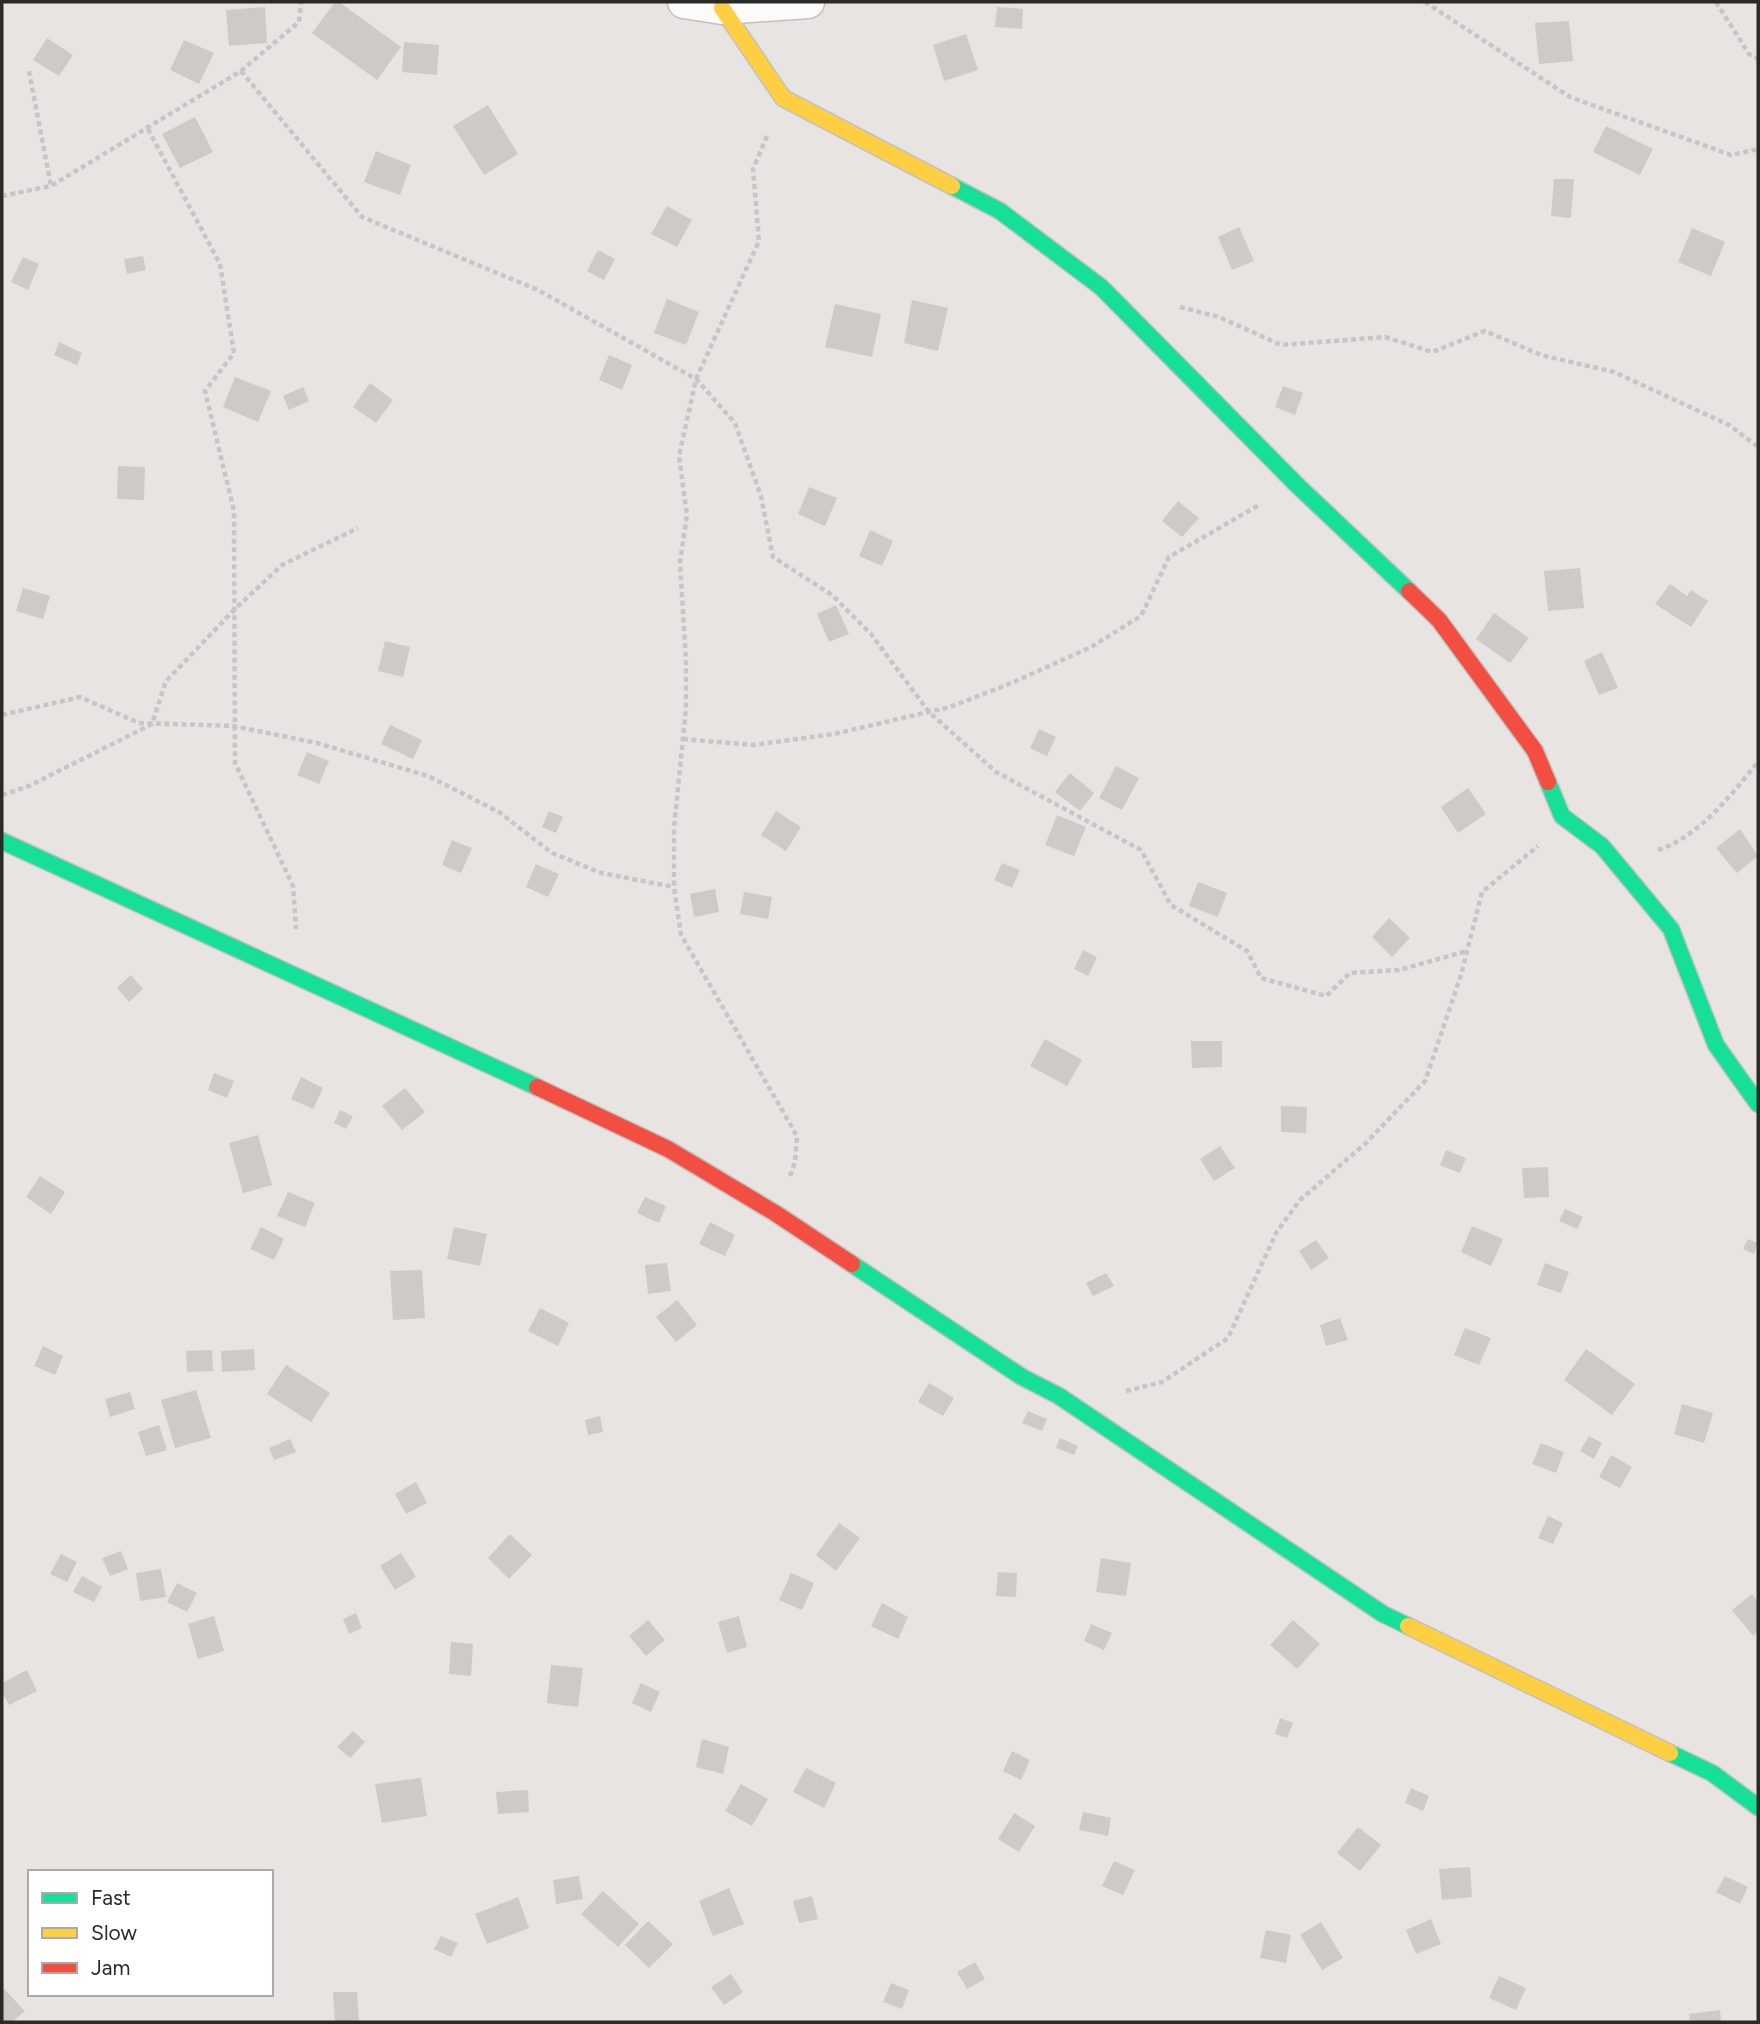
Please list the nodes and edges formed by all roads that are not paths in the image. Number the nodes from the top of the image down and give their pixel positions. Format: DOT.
graph roads {
  1 [pos="684,2"];
  2 [pos="808,2"];
  3 [pos="722,8"];
  4 [pos="2,841"];
  5 [pos="1758,1104"];
  6 [pos="1758,1807"];
  1 -- 3 [label="street"];
  2 -- 3 [label="street"];
  3 -- 5 [label="street"];
  4 -- 6 [label="street"];
}
